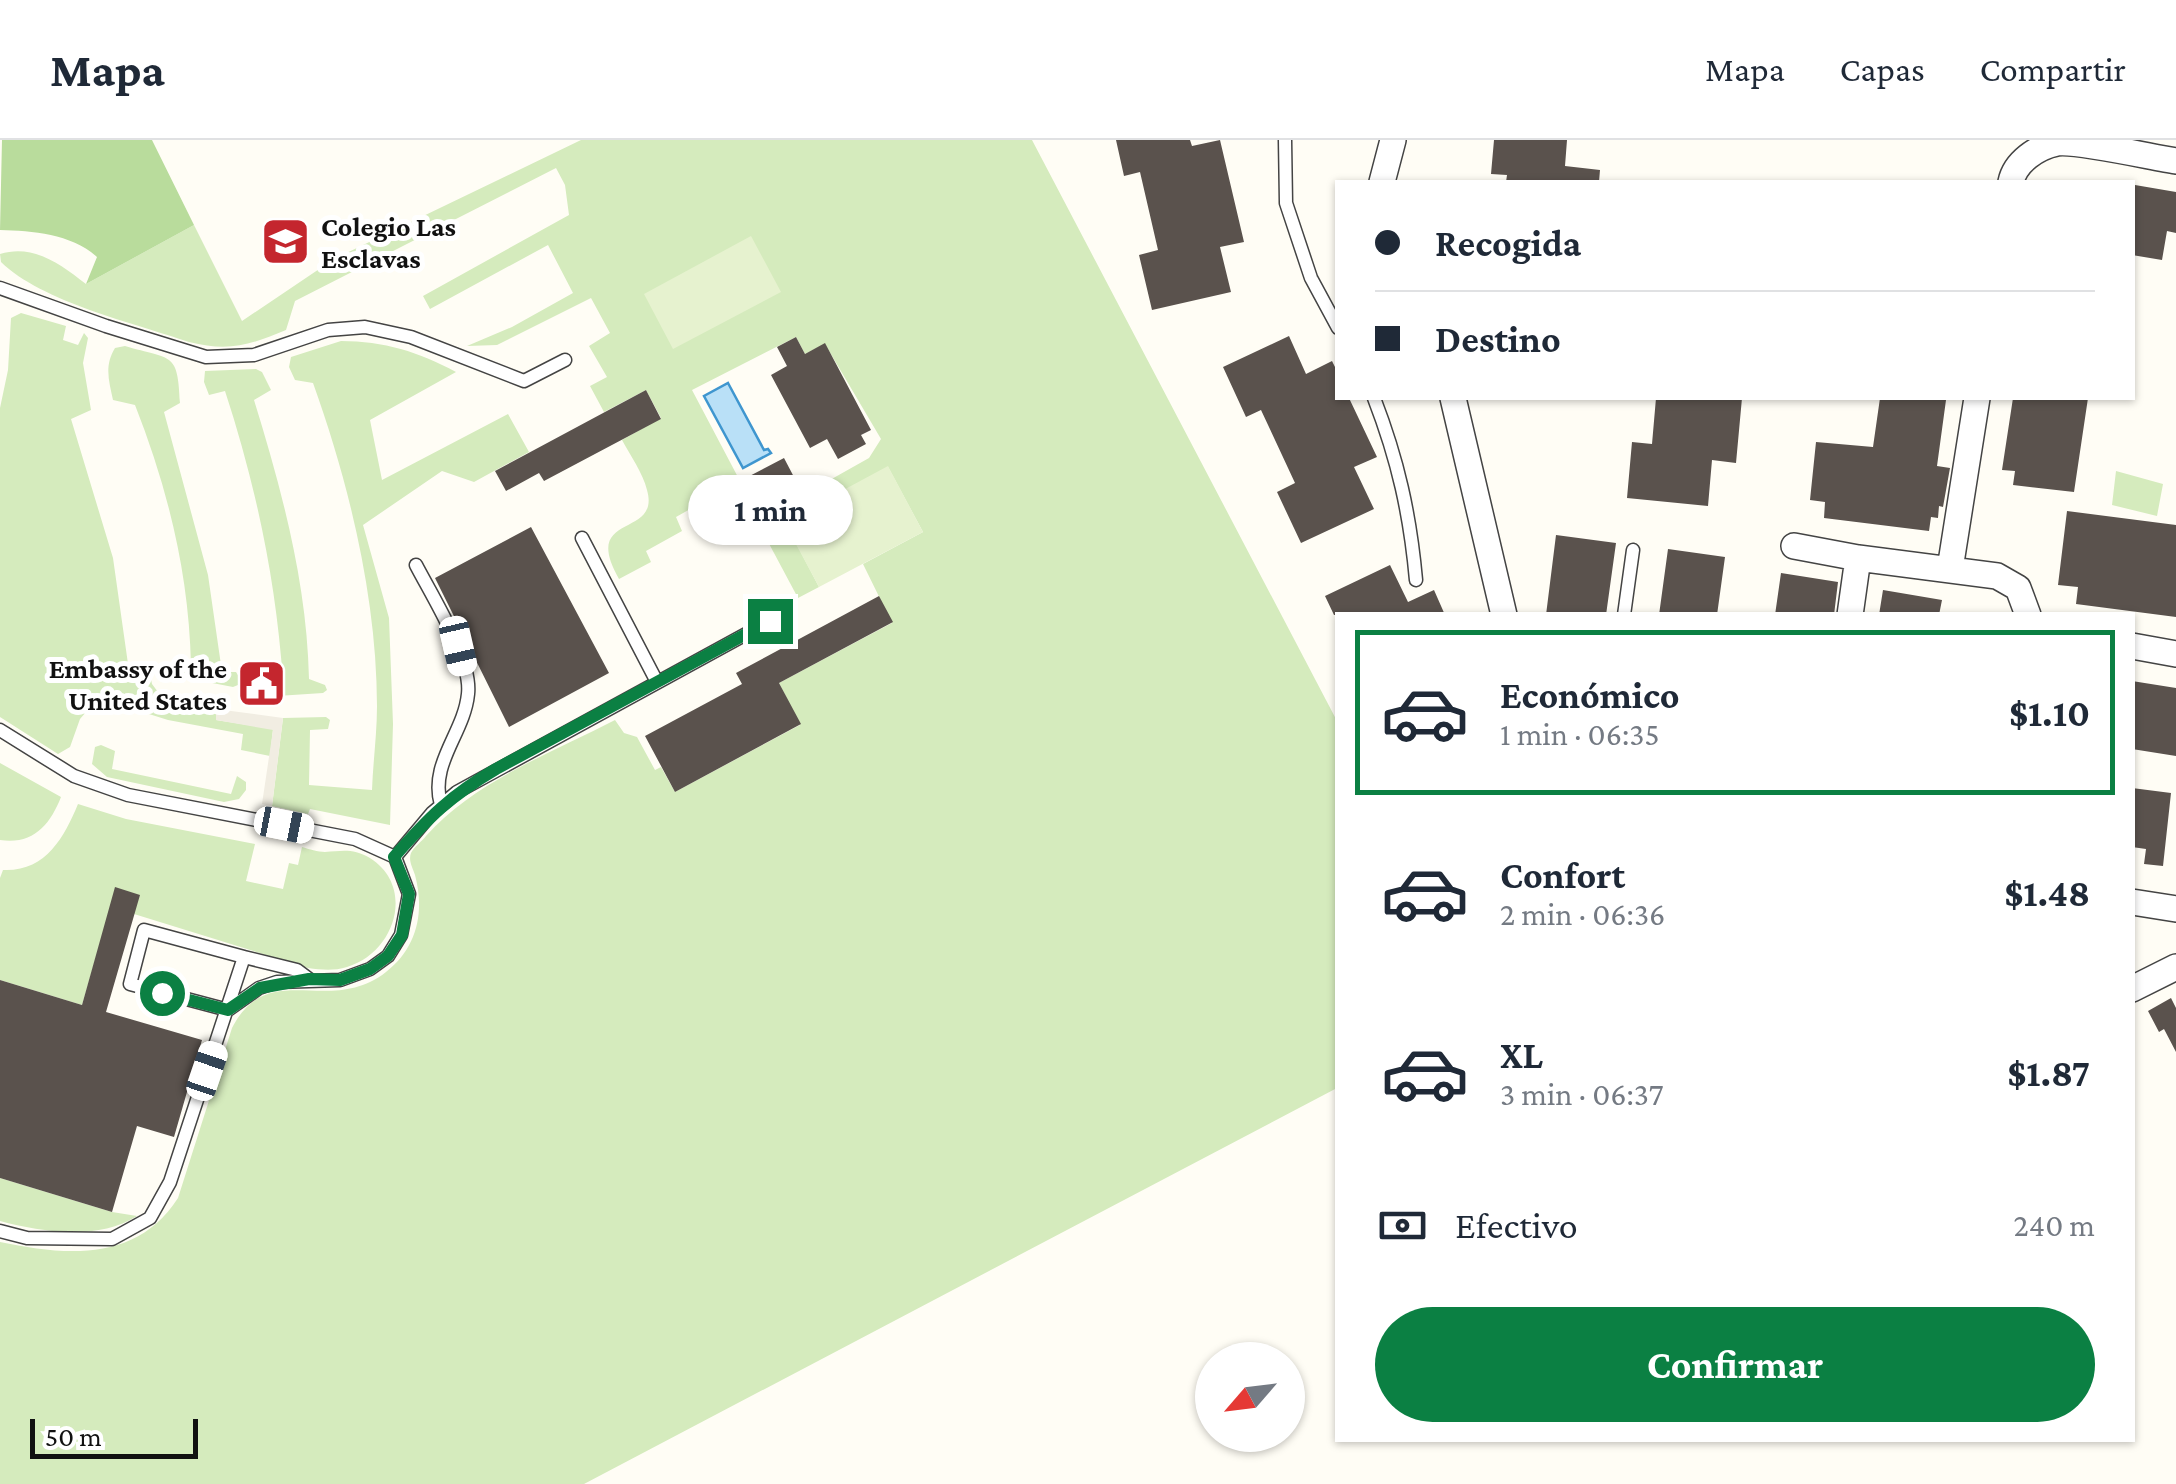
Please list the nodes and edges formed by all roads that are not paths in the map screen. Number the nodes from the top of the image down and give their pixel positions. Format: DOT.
graph roads {
  1 [pos="1285,140"];
  2 [pos="1393,140"];
  3 [pos="2176,161"];
  4 [pos="1383,180"];
  5 [pos="2011,180"];
  6 [pos="0,288"];
  7 [pos="1335,322"];
  8 [pos="566,360"];
  9 [pos="1375,400"];
  10 [pos="1453,400"];
  11 [pos="1977,400"];
  12 [pos="582,538"];
  13 [pos="1794,546"];
  14 [pos="1633,550"];
  15 [pos="1858,558"];
  16 [pos="416,565"];
  17 [pos="1950,570"];
  18 [pos="1416,580"];
  19 [pos="1503,612"];
  20 [pos="1624,612"];
  21 [pos="1850,612"];
  22 [pos="2027,612"];
  23 [pos="770,621"];
  24 [pos="2135,647"];
  25 [pos="2176,654"];
  26 [pos="657,682"];
  27 [pos="0,730"];
  28 [pos="442,805"];
  29 [pos="394,857"];
  30 [pos="2135,902"];
  31 [pos="2176,909"];
  32 [pos="244,957"];
  33 [pos="2176,968"];
  34 [pos="309,979"];
  35 [pos="2135,988"];
  36 [pos="228,1010"];
  37 [pos="0,1231"];
  1 -- 7 [label="lane"];
  2 -- 4 [label="street"];
  3 -- 5 [label="street"];
  6 -- 8 [label="lane"];
  9 -- 18 [label="lane"];
  10 -- 19 [label="street"];
  11 -- 17 [label="street"];
  12 -- 26 [label="lane"];
  13 -- 15 [label="street"];
  14 -- 20 [label="lane"];
  15 -- 17 [label="street"];
  15 -- 21 [label="street"];
  16 -- 28 [label="lane"];
  17 -- 22 [label="street"];
  23 -- 26 [label="lane"];
  24 -- 25 [label="street"];
  26 -- 28 [label="lane"];
  27 -- 29 [label="lane"];
  28 -- 29 [label="lane"];
  29 -- 34 [label="lane"];
  30 -- 31 [label="street"];
  32 -- 34 [label="lane"];
  32 -- 36 [label="lane"];
  32 -- 36 [label="lane"];
  33 -- 35 [label="street"];
  34 -- 36 [label="lane"];
  36 -- 37 [label="lane"];
}
